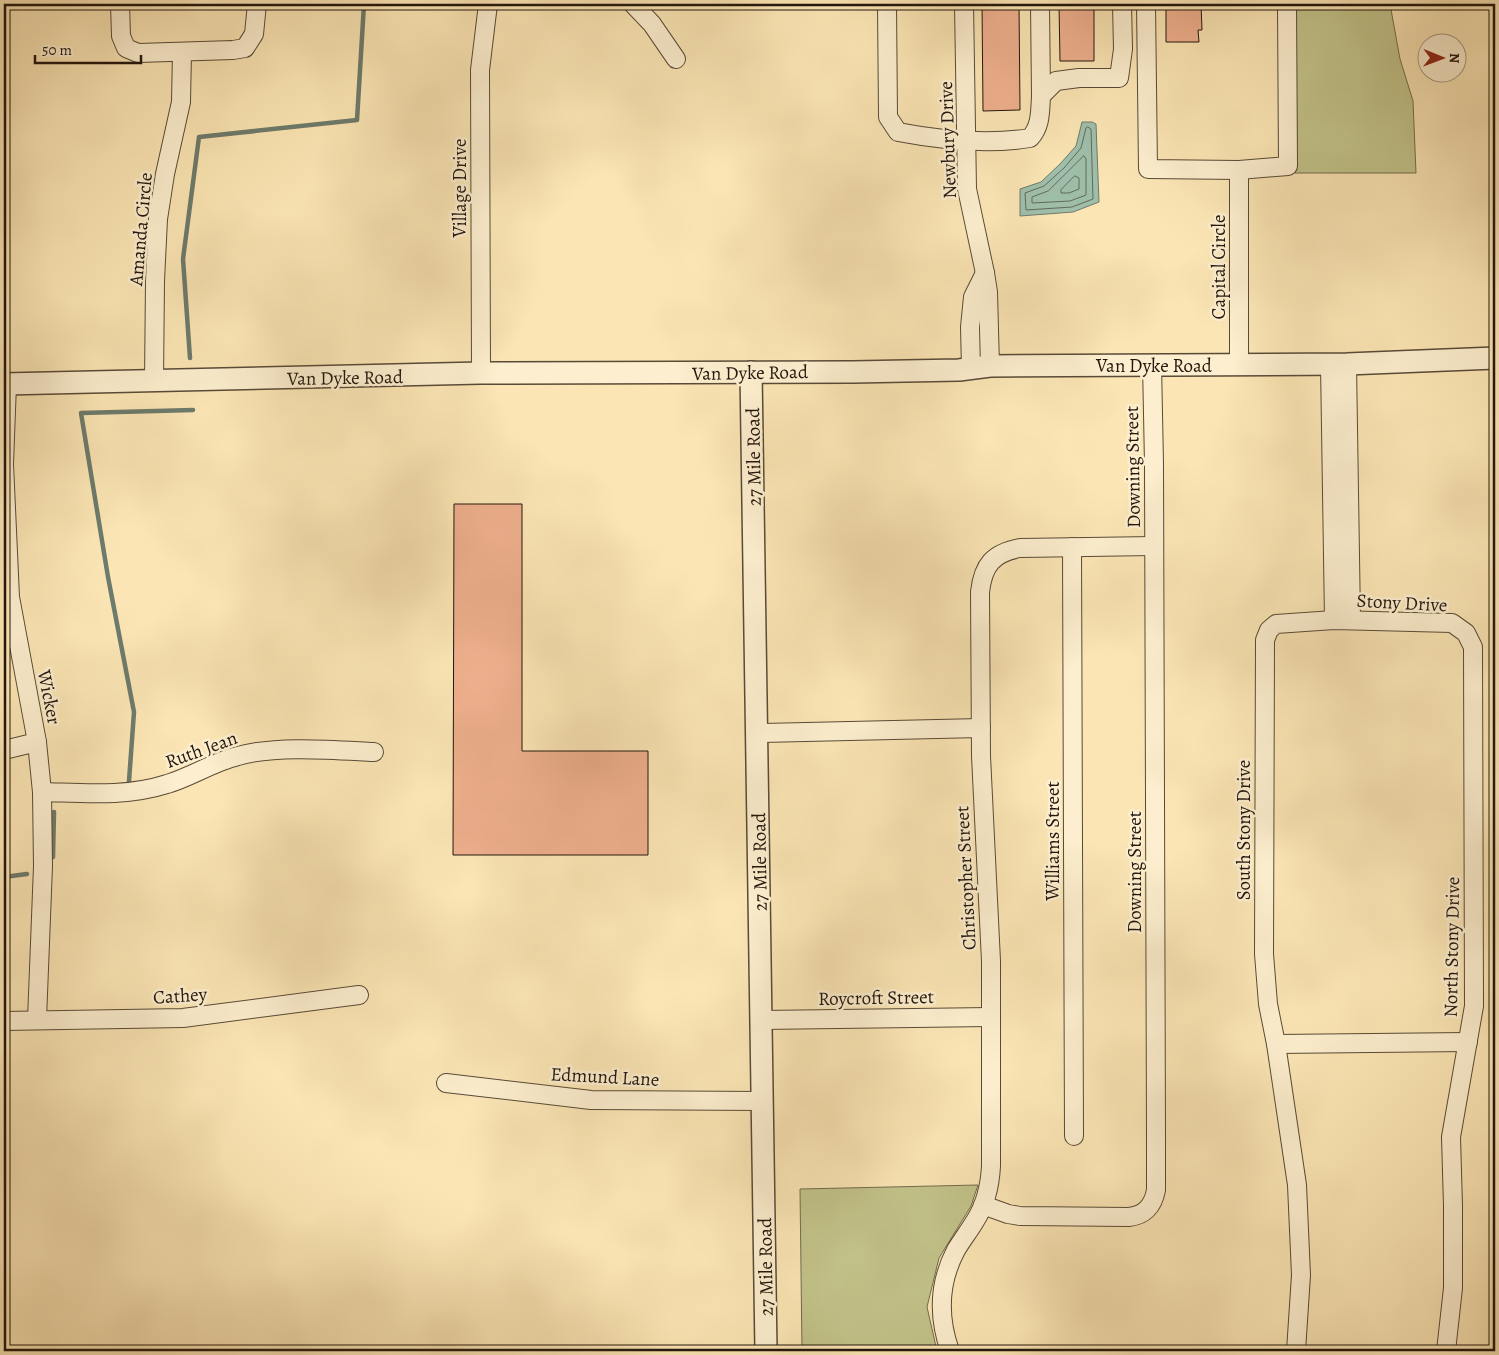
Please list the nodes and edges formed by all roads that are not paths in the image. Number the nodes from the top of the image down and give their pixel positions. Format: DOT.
graph roads {
  1 [pos="120,4"];
  2 [pos="257,4"];
  3 [pos="488,4"];
  4 [pos="633,4"];
  5 [pos="887,4"];
  6 [pos="964,4"];
  7 [pos="1040,4"];
  8 [pos="1122,4"];
  9 [pos="1146,4"];
  10 [pos="1287,4"];
  11 [pos="182,52"];
  12 [pos="676,59"];
  13 [pos="1119,78"];
  14 [pos="1147,80"];
  15 [pos="1041,96"];
  16 [pos="966,140"];
  17 [pos="1239,170"];
  18 [pos="1495,358"];
  19 [pos="1152,364"];
  20 [pos="1239,364"];
  21 [pos="1338,364"];
  22 [pos="981,367"];
  23 [pos="751,372"];
  24 [pos="480,373"];
  25 [pos="154,381"];
  26 [pos="5,384"];
  27 [pos="1072,546"];
  28 [pos="1154,546"];
  29 [pos="1342,620"];
  30 [pos="1466,633"];
  31 [pos="980,728"];
  32 [pos="757,733"];
  33 [pos="37,742"];
  34 [pos="4,750"];
  35 [pos="374,752"];
  36 [pos="42,792"];
  37 [pos="359,994"];
  38 [pos="990,1017"];
  39 [pos="37,1020"];
  40 [pos="762,1020"];
  41 [pos="4,1021"];
  42 [pos="1468,1042"];
  43 [pos="1276,1044"];
  44 [pos="446,1083"];
  45 [pos="763,1101"];
  46 [pos="1074,1136"];
  47 [pos="983,1205"];
  48 [pos="766,1351"];
  49 [pos="950,1351"];
  50 [pos="1296,1351"];
  51 [pos="1446,1351"];
  1 -- 11 [label="street"];
  2 -- 11 [label="street"];
  3 -- 24 [label="street, Village Drive"];
  4 -- 12 [label="street"];
  5 -- 16 [label="street"];
  6 -- 16 [label="street, Newbury Drive"];
  7 -- 15 [label="street"];
  8 -- 13 [label="street"];
  9 -- 14 [label="street"];
  10 -- 17 [label="street"];
  11 -- 25 [label="street, Amanda Circle"];
  13 -- 14 [label="street"];
  13 -- 15 [label="street"];
  14 -- 17 [label="street"];
  15 -- 16 [label="street"];
  16 -- 22 [label="street, Newbury Drive"];
  17 -- 20 [label="street, Capital Circle"];
  18 -- 21 [label="street, Van Dyke Road"];
  19 -- 20 [label="street, Van Dyke Road"];
  19 -- 22 [label="street, Van Dyke Road"];
  19 -- 28 [label="street, Downing Street"];
  20 -- 21 [label="street, Van Dyke Road"];
  21 -- 29 [label="street"];
  22 -- 23 [label="street, Van Dyke Road"];
  23 -- 24 [label="street, Van Dyke Road"];
  23 -- 32 [label="street, 27 Mile Road"];
  24 -- 25 [label="street, Van Dyke Road"];
  25 -- 26 [label="street, Van Dyke Road"];
  26 -- 33 [label="street, Wicker"];
  27 -- 28 [label="street, Christopher Street"];
  27 -- 31 [label="street, Christopher Street"];
  27 -- 46 [label="street, Williams Street"];
  28 -- 47 [label="street, Downing Street"];
  29 -- 30 [label="street, Stony Drive"];
  29 -- 43 [label="street, South Stony Drive"];
  30 -- 42 [label="street, North Stony Drive"];
  31 -- 32 [label="street"];
  31 -- 38 [label="street, Christopher Street"];
  32 -- 40 [label="street, 27 Mile Road"];
  33 -- 34 [label="street"];
  33 -- 36 [label="street, Wicker"];
  35 -- 36 [label="street, Ruth Jean"];
  36 -- 39 [label="street, Wicker"];
  37 -- 39 [label="street, Cathey"];
  38 -- 40 [label="street, Roycroft Street"];
  38 -- 47 [label="street, Christopher Street"];
  39 -- 41 [label="street, Cathey"];
  40 -- 45 [label="street, 27 Mile Road"];
  42 -- 43 [label="street"];
  42 -- 51 [label="street, North Stony Drive"];
  43 -- 50 [label="street, South Stony Drive"];
  44 -- 45 [label="street, Edmund Lane"];
  45 -- 48 [label="street, 27 Mile Road"];
  47 -- 49 [label="street, Christopher Street"];
}
